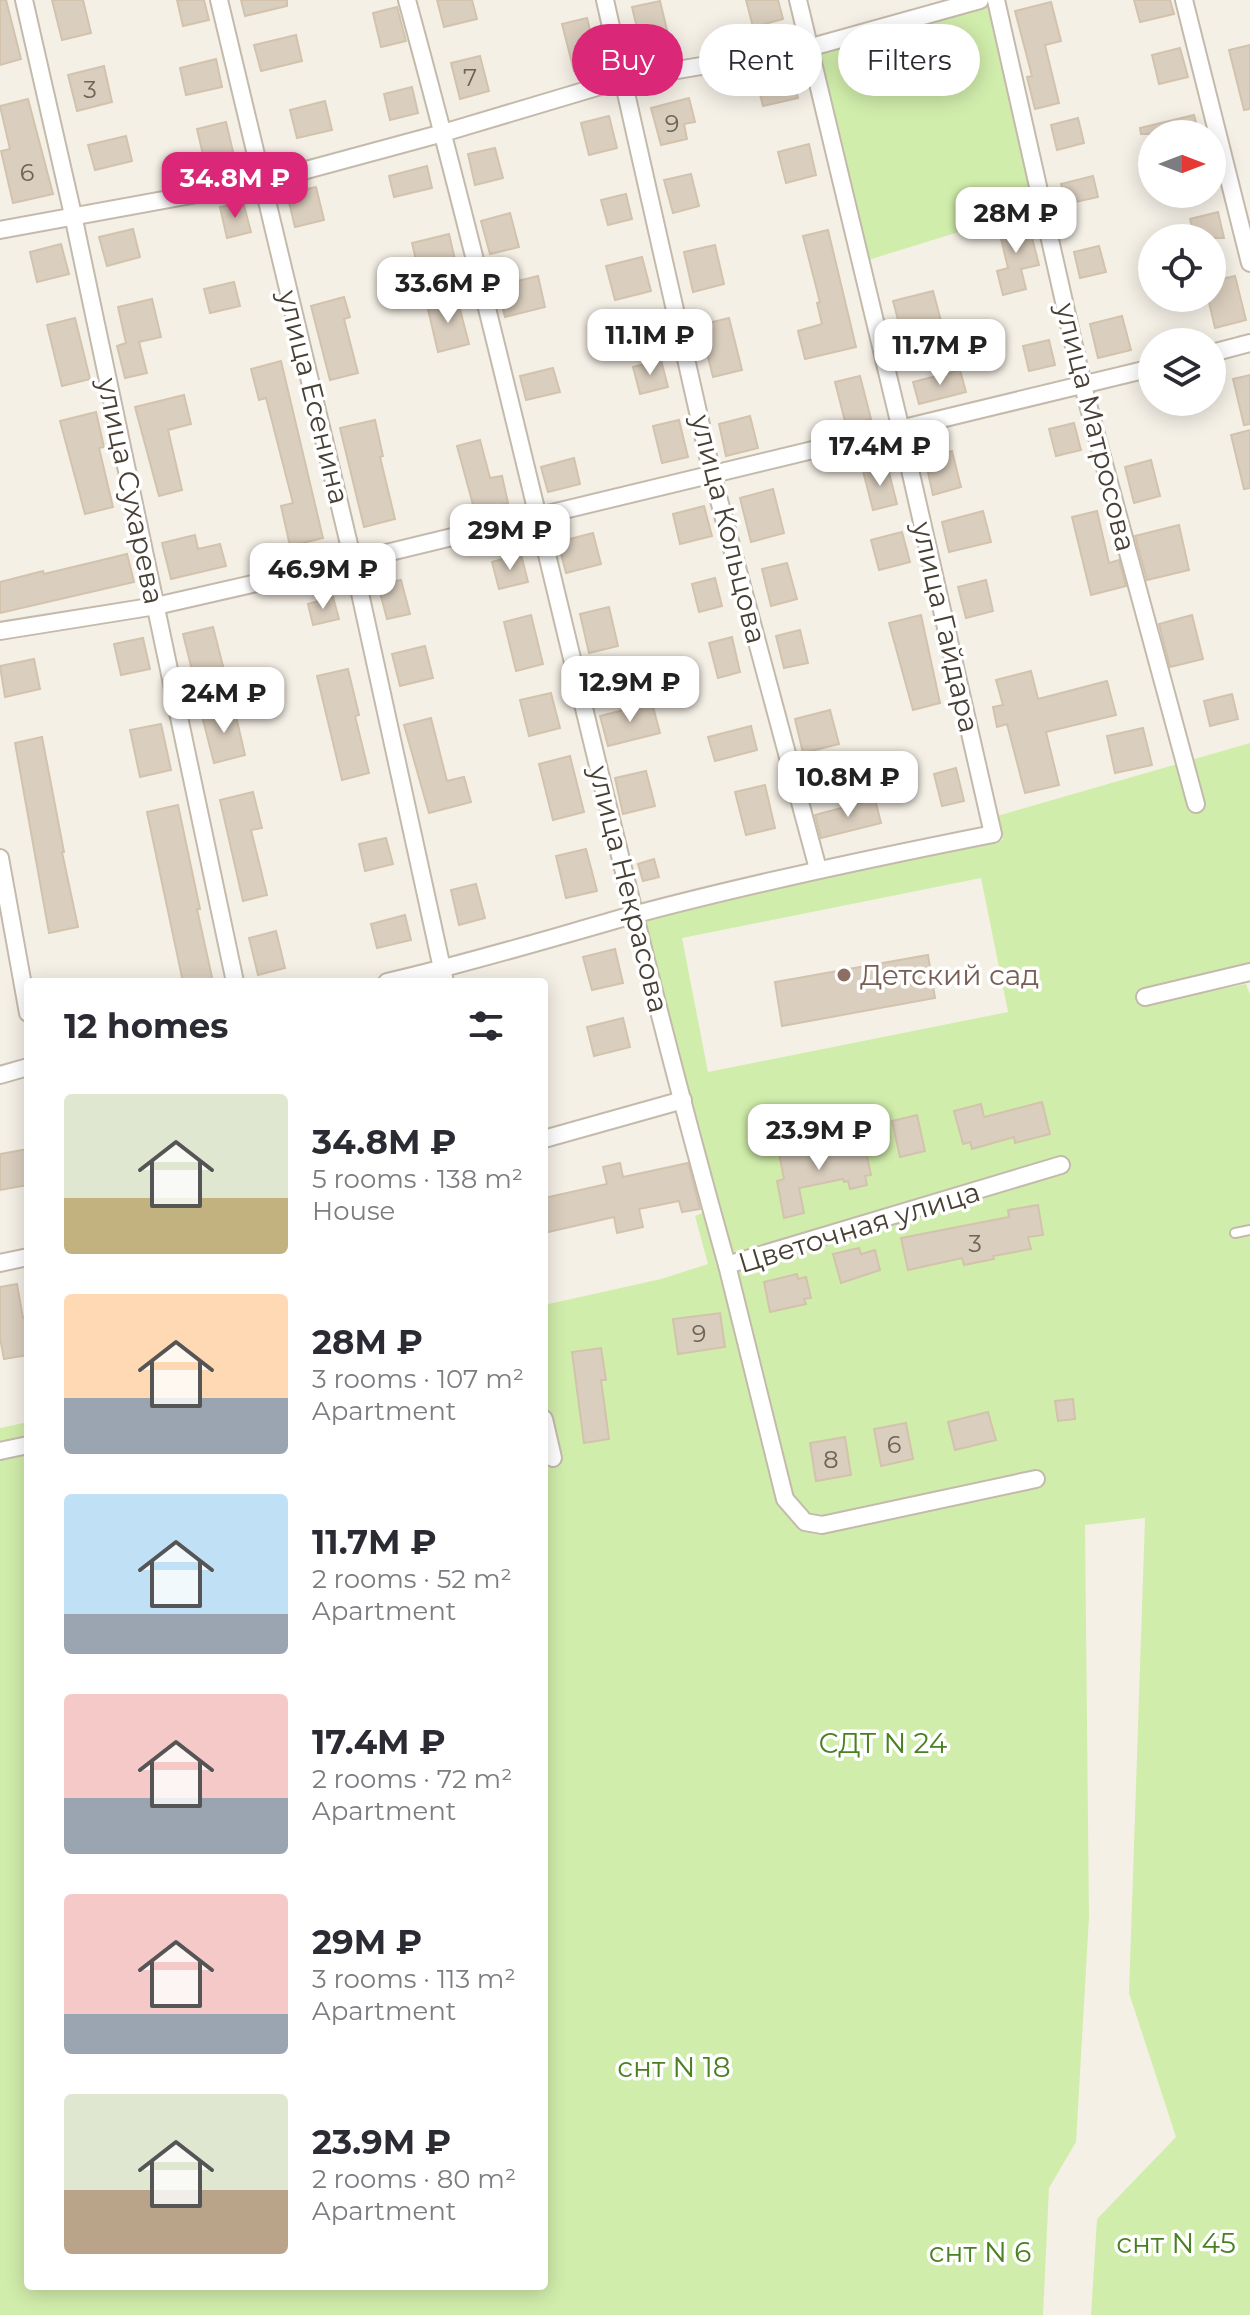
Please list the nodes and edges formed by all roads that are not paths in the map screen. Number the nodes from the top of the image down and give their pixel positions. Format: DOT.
graph roads {
  1 [pos="24,0"];
  2 [pos="219,0"];
  3 [pos="407,0"];
  4 [pos="605,0"];
  5 [pos="798,0"];
  6 [pos="980,0"];
  7 [pos="996,0"];
  8 [pos="1184,0"];
  9 [pos="611,24"];
  10 [pos="803,24"];
  11 [pos="822,44"];
  12 [pos="572,95"];
  13 [pos="628,96"];
  14 [pos="820,96"];
  15 [pos="443,133"];
  16 [pos="262,182"];
  17 [pos="73,215"];
  18 [pos="0,230"];
  19 [pos="1250,263"];
  20 [pos="1250,343"];
  21 [pos="1226,349"];
  22 [pos="1138,372"];
  23 [pos="1083,386"];
  24 [pos="901,430"];
  25 [pos="712,474"];
  26 [pos="538,518"];
  27 [pos="353,561"];
  28 [pos="156,606"];
  29 [pos="0,631"];
  30 [pos="1196,804"];
  31 [pos="0,858"];
  32 [pos="818,869"];
  33 [pos="634,915"];
  34 [pos="1250,972"];
  35 [pos="444,976"];
  36 [pos="234,978"];
  37 [pos="24,991"];
  38 [pos="1145,997"];
  39 [pos="24,1068"];
  40 [pos="0,1075"];
  41 [pos="683,1100"];
  42 [pos="548,1138"];
  43 [pos="1061,1165"];
  44 [pos="1250,1230"];
  45 [pos="1235,1233"];
  46 [pos="24,1258"];
  47 [pos="0,1263"];
  48 [pos="727,1265"];
  49 [pos="548,1436"];
  50 [pos="24,1446"];
  51 [pos="0,1451"];
  52 [pos="553,1458"];
  53 [pos="1036,1479"];
  1 -- 17 [label="street, улица Сухарева"];
  2 -- 16 [label="street, улица Есенина"];
  3 -- 15 [label="street, улица Некрасова"];
  4 -- 9 [label="street, улица Кольцова"];
  5 -- 10 [label="street, улица Гайдара"];
  6 -- 11 [label="street"];
  7 -- 23 [label="street, улица Матросова"];
  8 -- 19 [label="street"];
  12 -- 15 [label="street"];
  13 -- 25 [label="street, улица Кольцова"];
  14 -- 24 [label="street, улица Гайдара"];
  15 -- 16 [label="street"];
  15 -- 26 [label="street, улица Некрасова"];
  16 -- 17 [label="street"];
  16 -- 27 [label="street, улица Есенина"];
  17 -- 18 [label="street"];
  17 -- 28 [label="street, улица Сухарева"];
  20 -- 21 [label="street"];
  22 -- 23 [label="street"];
  23 -- 24 [label="street"];
  23 -- 30 [label="street, улица Матросова"];
  24 -- 25 [label="street"];
  24 -- 32 [label="street, улица Гайдара"];
  25 -- 26 [label="street"];
  25 -- 32 [label="street, улица Кольцова"];
  26 -- 27 [label="street"];
  26 -- 33 [label="street, улица Некрасова"];
  27 -- 28 [label="street"];
  27 -- 35 [label="street, улица Есенина"];
  28 -- 29 [label="street"];
  28 -- 36 [label="street, улица Сухарева"];
  31 -- 37 [label="street"];
  32 -- 33 [label="street"];
  33 -- 35 [label="street"];
  33 -- 41 [label="street, улица Некрасова"];
  34 -- 38 [label="street"];
  39 -- 40 [label="street"];
  41 -- 42 [label="street"];
  41 -- 48 [label="street, улица Некрасова"];
  43 -- 48 [label="street, Цветочная улица"];
  44 -- 45 [label="lane"];
  46 -- 47 [label="street"];
  48 -- 53 [label="street, Цветочная улица"];
  49 -- 52 [label="street"];
  50 -- 51 [label="street"];
}
